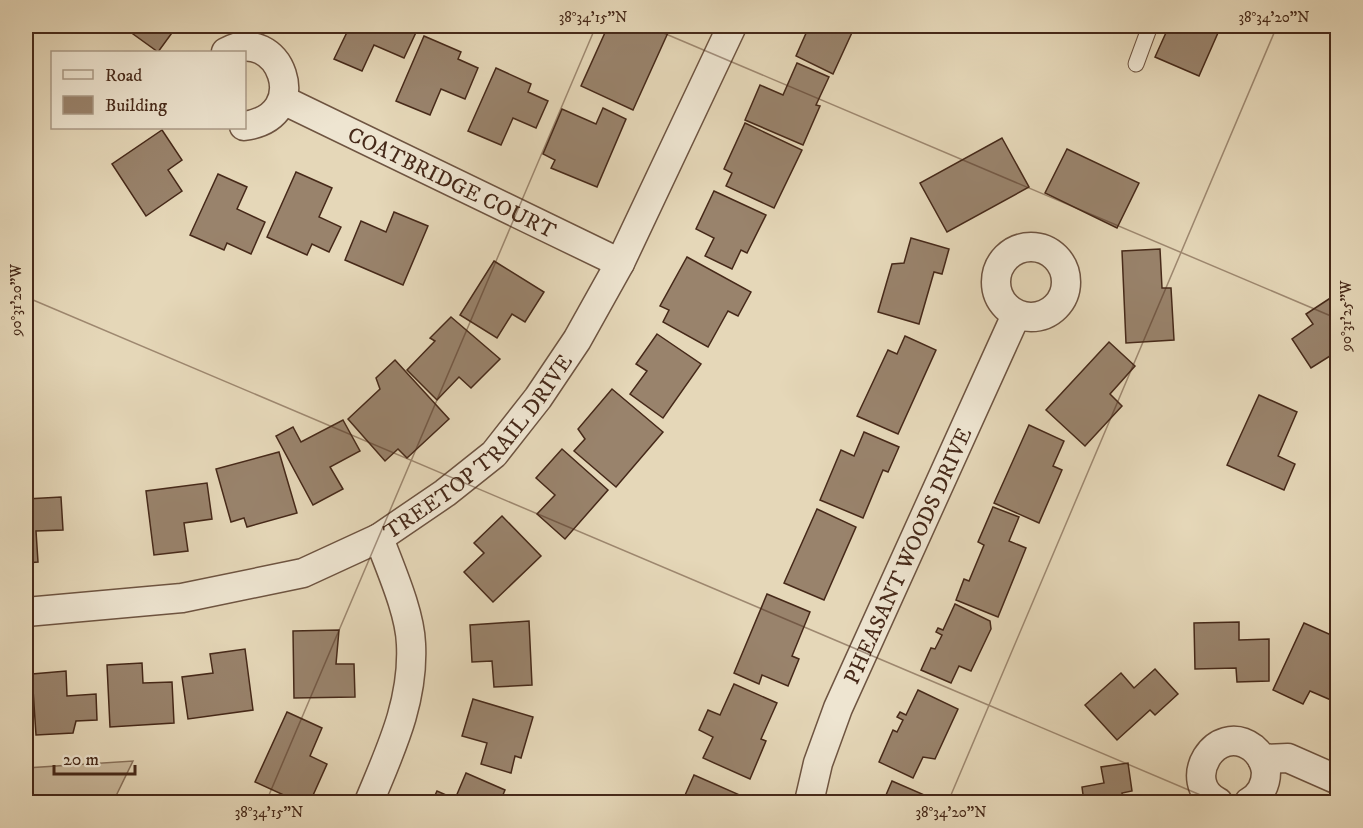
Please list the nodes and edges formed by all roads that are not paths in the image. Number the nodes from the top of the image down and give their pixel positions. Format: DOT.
graph roads {
  1 [pos="732,26"];
  2 [pos="1150,26"];
  3 [pos="228,51"];
  4 [pos="1136,64"];
  5 [pos="283,100"];
  6 [pos="246,126"];
  7 [pos="620,263"];
  8 [pos="1016,315"];
  9 [pos="379,538"];
  10 [pos="26,612"];
  11 [pos="1262,759"];
  12 [pos="1338,780"];
  13 [pos="369,802"];
  14 [pos="808,802"];
  15 [pos="1218,802"];
  16 [pos="1249,802"];
  1 -- 7 [label="street, TREETOP TRAIL DRIVE"];
  2 -- 4 [label="lane"];
  3 -- 5 [label="street"];
  5 -- 6 [label="street"];
  5 -- 7 [label="street, COATBRIDGE COURT"];
  7 -- 9 [label="street, TREETOP TRAIL DRIVE"];
  8 -- 14 [label="street, PHEASANT WOODS DRIVE"];
  9 -- 10 [label="street, TREETOP TRAIL DRIVE"];
  9 -- 13 [label="street"];
  11 -- 12 [label="street"];
  11 -- 15 [label="street"];
  11 -- 16 [label="street"];
}
